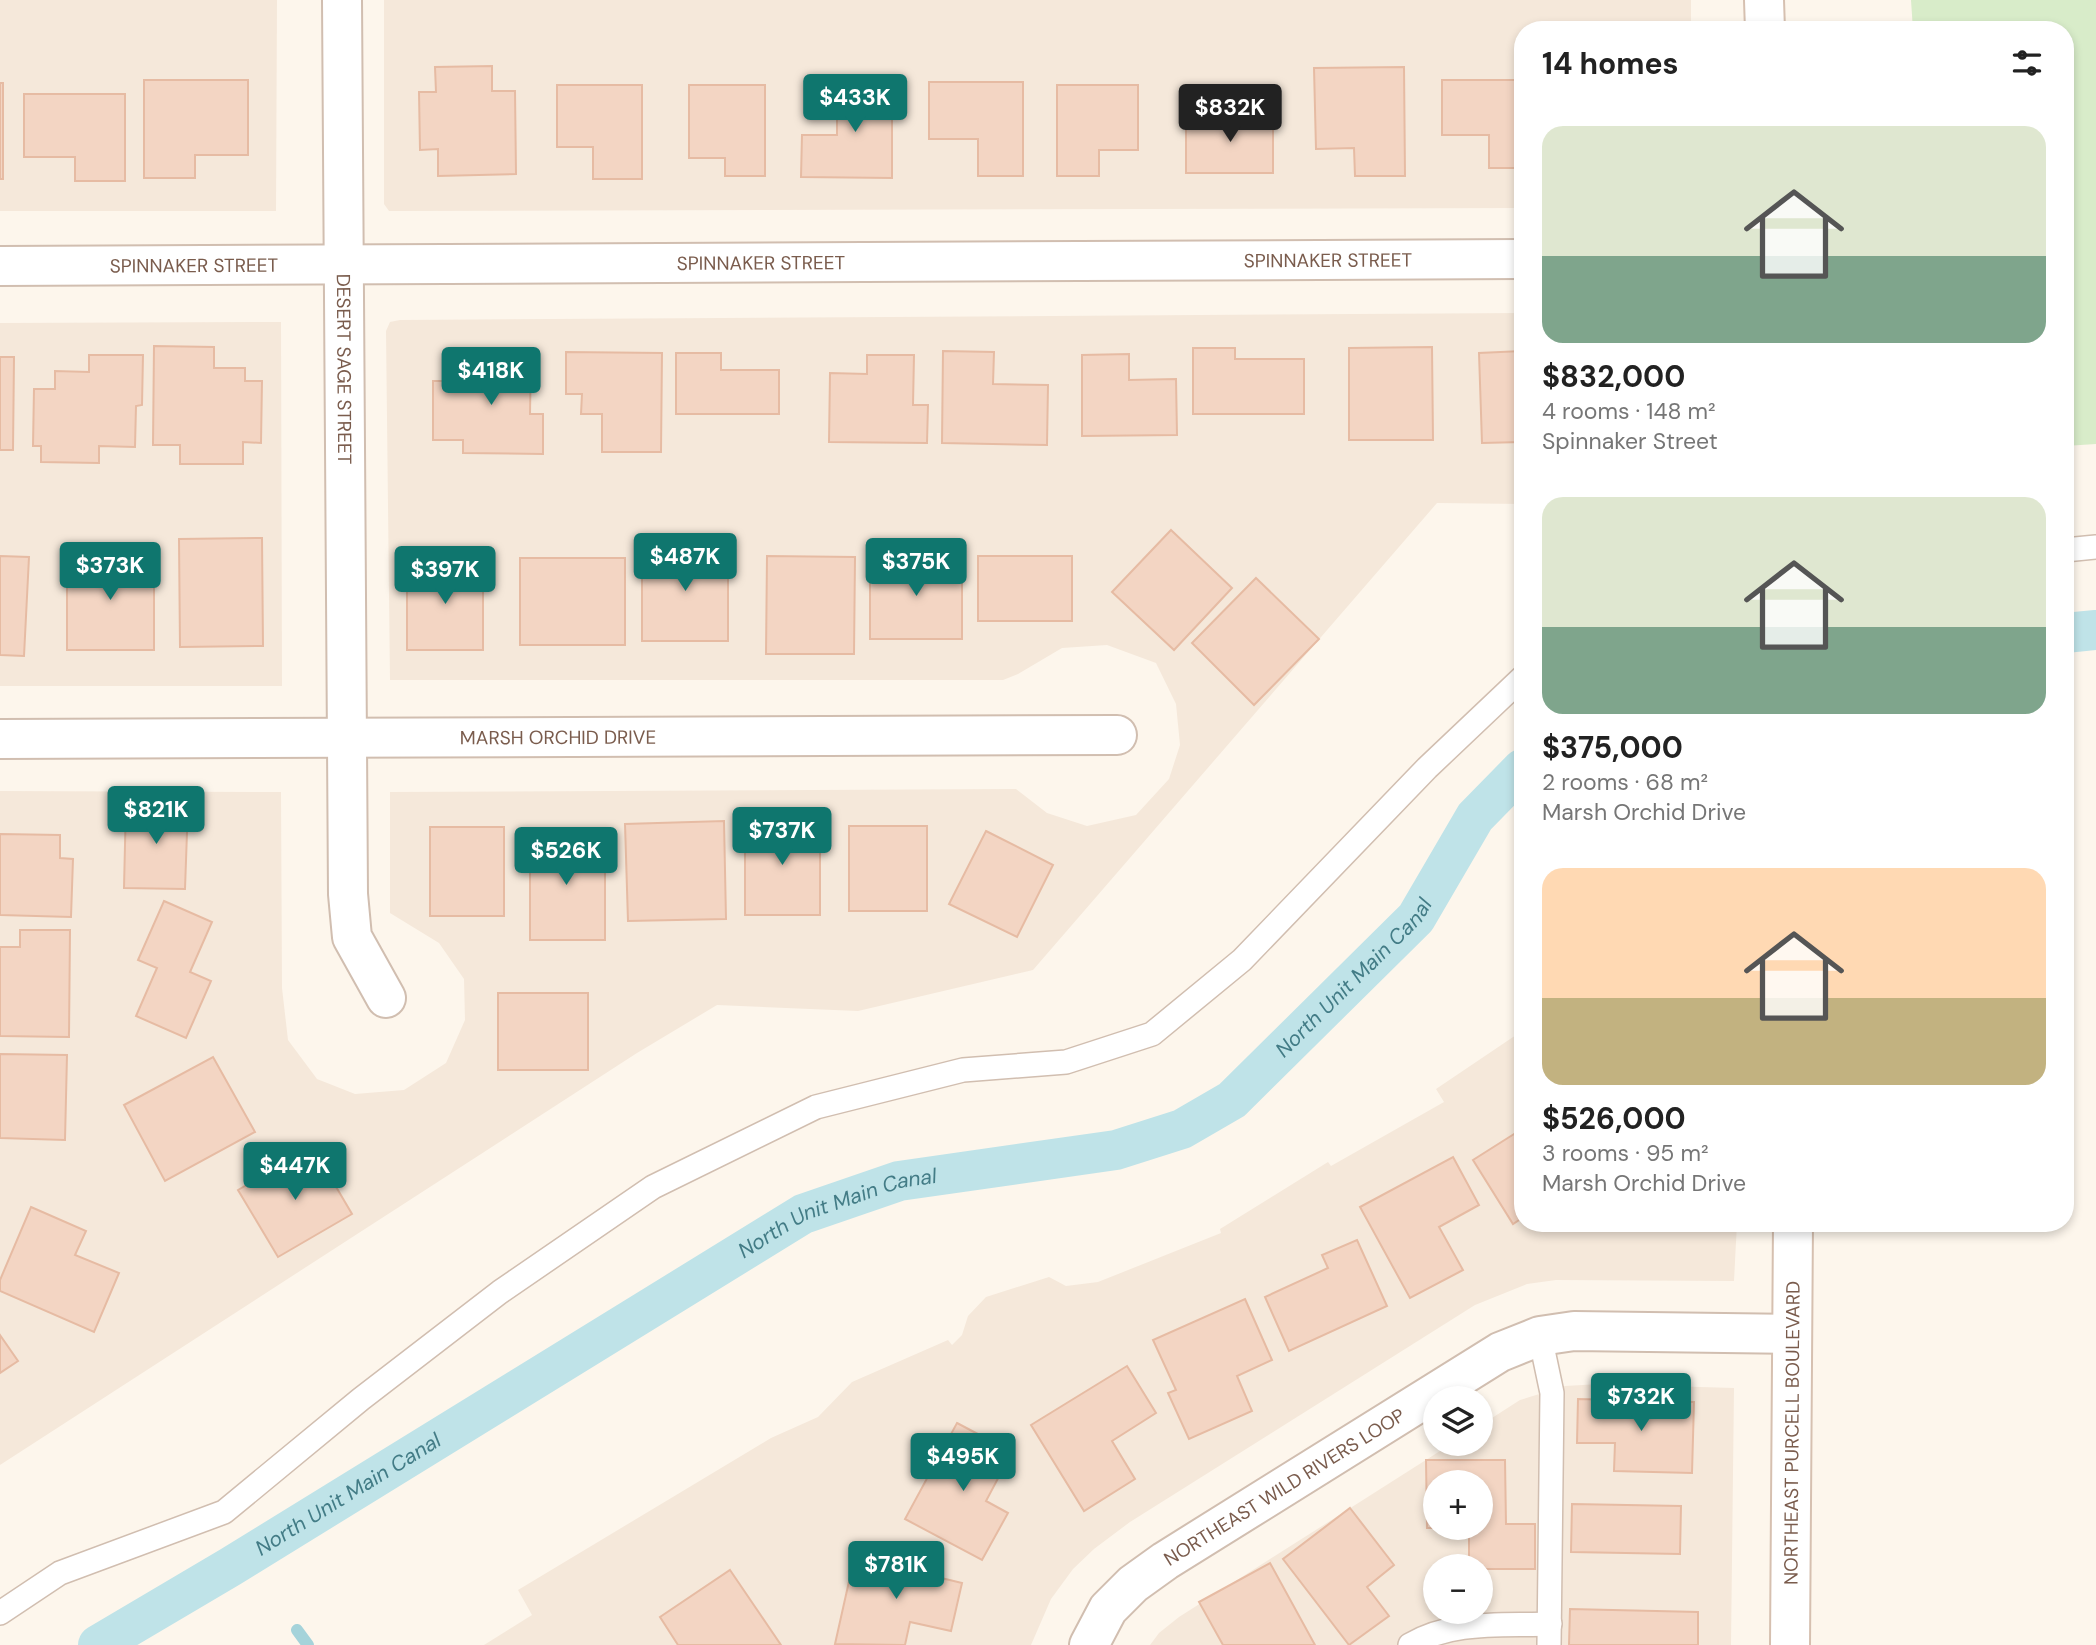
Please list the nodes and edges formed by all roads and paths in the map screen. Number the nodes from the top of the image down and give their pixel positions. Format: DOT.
graph roads {
  1 [pos="342,0"];
  2 [pos="1765,0"];
  3 [pos="1765,21"];
  4 [pos="1514,260"];
  5 [pos="343,264"];
  6 [pos="0,266"];
  7 [pos="2096,547"];
  8 [pos="2074,549"];
  9 [pos="1514,686"];
  10 [pos="1117,736"];
  11 [pos="348,737"];
  12 [pos="0,739"];
  13 [pos="386,998"];
  14 [pos="1793,1232"];
  15 [pos="1791,1334"];
  16 [pos="1540,1336"];
  17 [pos="0,1613"];
  18 [pos="1549,1635"];
  19 [pos="1089,1645"];
  20 [pos="1410,1645"];
  21 [pos="1790,1645"];
  1 -- 5 [label="street, DESERT SAGE STREET"];
  2 -- 3 [label="street"];
  4 -- 5 [label="street, SPINNAKER STREET"];
  5 -- 6 [label="street, SPINNAKER STREET"];
  5 -- 11 [label="street, DESERT SAGE STREET"];
  7 -- 8 [label="lane"];
  9 -- 17 [label="lane"];
  10 -- 11 [label="street, MARSH ORCHID DRIVE"];
  11 -- 12 [label="street, MARSH ORCHID DRIVE"];
  11 -- 13 [label="street, DESERT SAGE STREET"];
  14 -- 15 [label="street, NORTHEAST PURCELL BOULEVARD"];
  15 -- 16 [label="street, NORTHEAST WILD RIVERS LOOP"];
  15 -- 21 [label="street, NORTHEAST PURCELL BOULEVARD"];
  16 -- 18 [label="lane"];
  16 -- 19 [label="street, NORTHEAST WILD RIVERS LOOP"];
  18 -- 20 [label="lane"];
}
